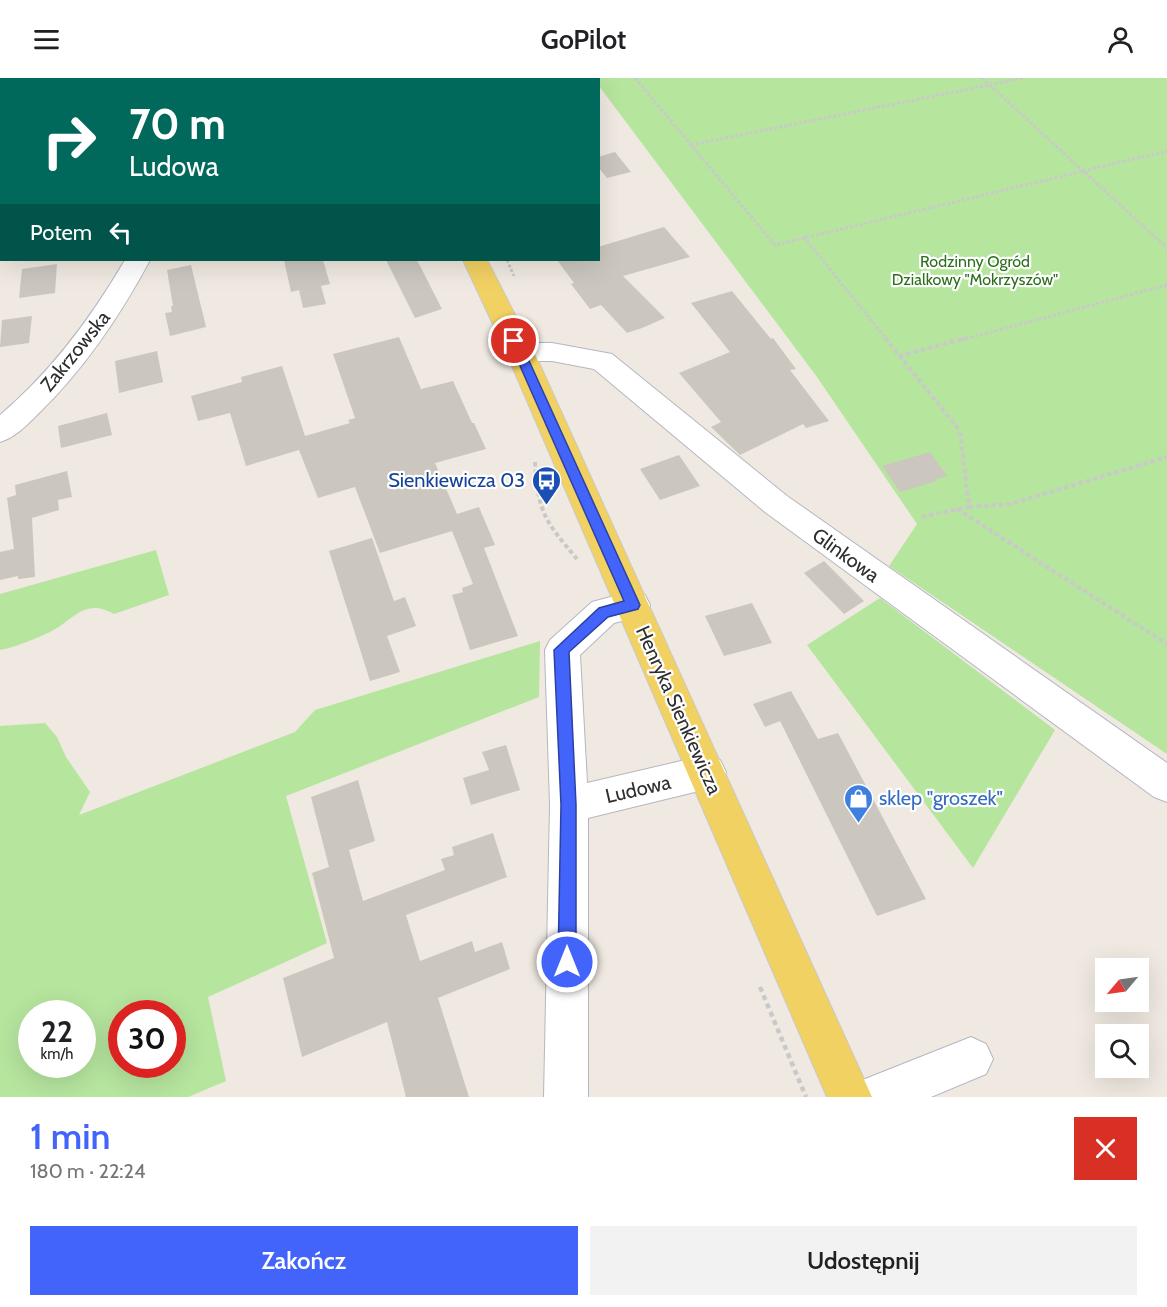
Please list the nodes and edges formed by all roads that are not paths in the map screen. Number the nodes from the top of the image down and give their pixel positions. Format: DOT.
graph roads {
  1 [pos="136,261"];
  2 [pos="475,261"];
  3 [pos="520,352"];
  4 [pos="0,431"];
  5 [pos="633,605"];
  6 [pos="707,772"];
  7 [pos="1167,785"];
  8 [pos="568,805"];
  9 [pos="971,1059"];
  10 [pos="566,1097"];
  11 [pos="850,1097"];
  12 [pos="876,1097"];
  1 -- 4 [label="street, Zakrzowska"];
  2 -- 3 [label="main road, Henryka Sienkiewicza"];
  3 -- 5 [label="main road, Henryka Sienkiewicza"];
  3 -- 7 [label="street, Glinkowa"];
  5 -- 6 [label="main road, Henryka Sienkiewicza"];
  5 -- 8 [label="street"];
  6 -- 8 [label="street, Ludowa"];
  6 -- 11 [label="main road, Henryka Sienkiewicza"];
  8 -- 10 [label="street"];
  9 -- 12 [label="street"];
}
